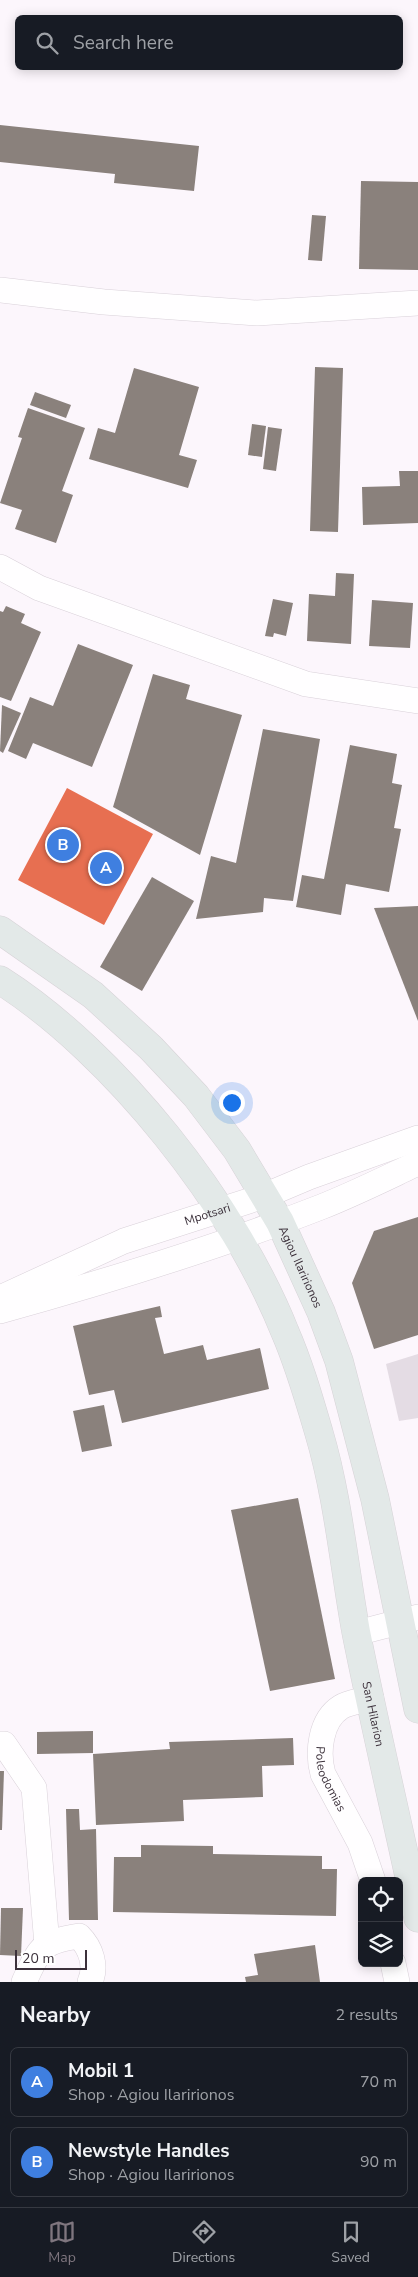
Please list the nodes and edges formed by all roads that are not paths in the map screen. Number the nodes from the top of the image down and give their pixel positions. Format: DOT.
graph roads {
  1 [pos="0,290"];
  2 [pos="418,304"];
  3 [pos="0,566"];
  4 [pos="418,701"];
  5 [pos="0,930"];
  6 [pos="0,980"];
  7 [pos="418,1138"];
  8 [pos="418,1163"];
  9 [pos="264,1196"];
  10 [pos="220,1210"];
  11 [pos="280,1222"];
  12 [pos="238,1237"];
  13 [pos="0,1298"];
  14 [pos="0,1311"];
  15 [pos="409,1619"];
  16 [pos="357,1632"];
  17 [pos="371,1698"];
  18 [pos="418,1709"];
  19 [pos="0,1744"];
  20 [pos="372,1877"];
  21 [pos="418,1918"];
  22 [pos="48,1945"];
  23 [pos="394,1967"];
  24 [pos="24,1982"];
  25 [pos="90,1982"];
  26 [pos="397,1982"];
  1 -- 2 [label="street"];
  3 -- 4 [label="street"];
  5 -- 9 [label="main road, Agiou Ilaririonos"];
  6 -- 10 [label="main road"];
  7 -- 9 [label="street, Mpotsari"];
  8 -- 11 [label="street"];
  9 -- 10 [label="street, Mpotsari"];
  9 -- 11 [label="main road, Agiou Ilaririonos"];
  10 -- 12 [label="main road"];
  10 -- 13 [label="street, Mpotsari"];
  11 -- 12 [label="street"];
  11 -- 15 [label="main road, Agiou Ilaririonos"];
  12 -- 14 [label="street"];
  12 -- 16 [label="main road, San Hilarion"];
  15 -- 16 [label="street"];
  15 -- 18 [label="main road, Agiou Ilaririonos"];
  16 -- 17 [label="main road, San Hilarion"];
  17 -- 20 [label="street, Poleodomias"];
  17 -- 21 [label="main road, San Hilarion"];
  19 -- 22 [label="street"];
  22 -- 24 [label="street"];
  22 -- 25 [label="street"];
  23 -- 26 [label="street"];
}
